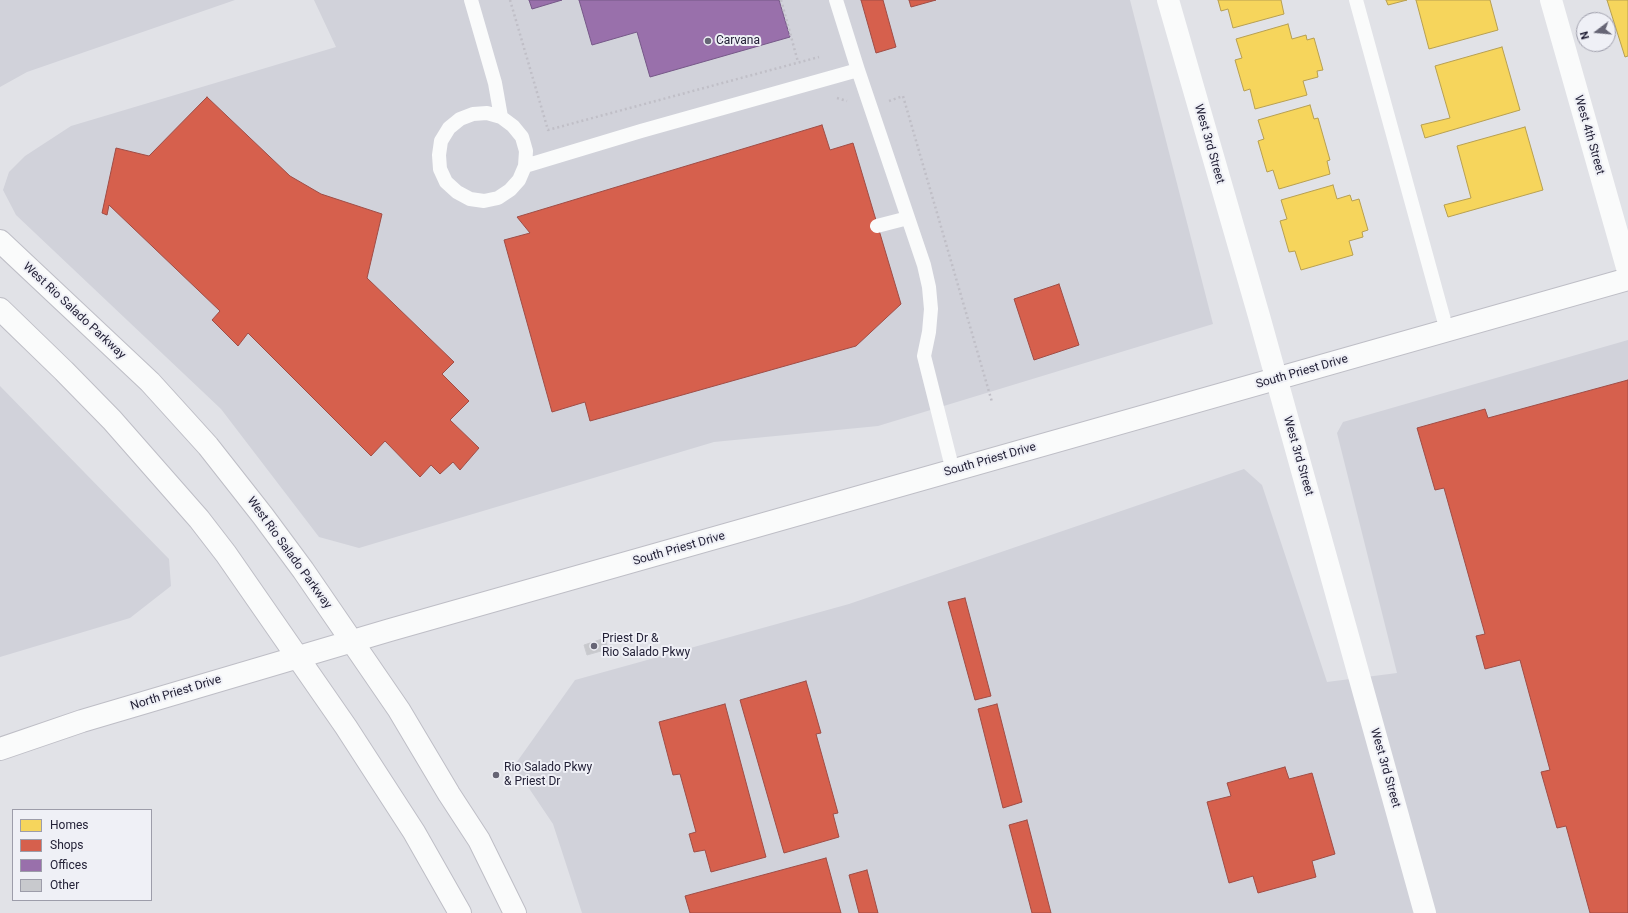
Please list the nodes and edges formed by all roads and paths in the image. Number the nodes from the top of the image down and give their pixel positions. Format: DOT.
graph roads {
  1 [pos="471,0"];
  2 [pos="510,0"];
  3 [pos="781,0"];
  4 [pos="836,0"];
  5 [pos="1168,0"];
  6 [pos="1356,0"];
  7 [pos="1551,0"];
  8 [pos="819,57"];
  9 [pos="798,62"];
  10 [pos="858,70"];
  11 [pos="501,117"];
  12 [pos="525,166"];
  13 [pos="908,218"];
  14 [pos="878,226"];
  15 [pos="0,241"];
  16 [pos="1628,271"];
  17 [pos="1628,279"];
  18 [pos="0,309"];
  19 [pos="1447,331"];
  20 [pos="1276,379"];
  21 [pos="953,471"];
  22 [pos="353,642"];
  23 [pos="297,657"];
  24 [pos="0,749"];
  25 [pos="460,913"];
  26 [pos="515,913"];
  27 [pos="1425,913"];
  1 -- 11 [label="lane"];
  2 -- 9 [label="path"];
  3 -- 9 [label="path"];
  4 -- 10 [label="lane"];
  5 -- 20 [label="main road, West 3rd Street"];
  6 -- 19 [label="lane"];
  7 -- 16 [label="main road, West 4th Street"];
  8 -- 9 [label="path"];
  10 -- 12 [label="lane"];
  10 -- 13 [label="lane"];
  11 -- 12 [label="lane"];
  11 -- 12 [label="lane"];
  13 -- 14 [label="lane"];
  13 -- 21 [label="lane"];
  15 -- 22 [label="main road, West Rio Salado Parkway"];
  17 -- 19 [label="main road, South Priest Drive"];
  18 -- 23 [label="main road"];
  19 -- 20 [label="main road, South Priest Drive"];
  20 -- 21 [label="main road, South Priest Drive"];
  20 -- 27 [label="main road, West 3rd Street"];
  21 -- 22 [label="main road, South Priest Drive"];
  22 -- 23 [label="main road, North Priest Drive"];
  22 -- 26 [label="main road, West Rio Salado Parkway"];
  23 -- 24 [label="main road, North Priest Drive"];
  23 -- 25 [label="main road"];
}
